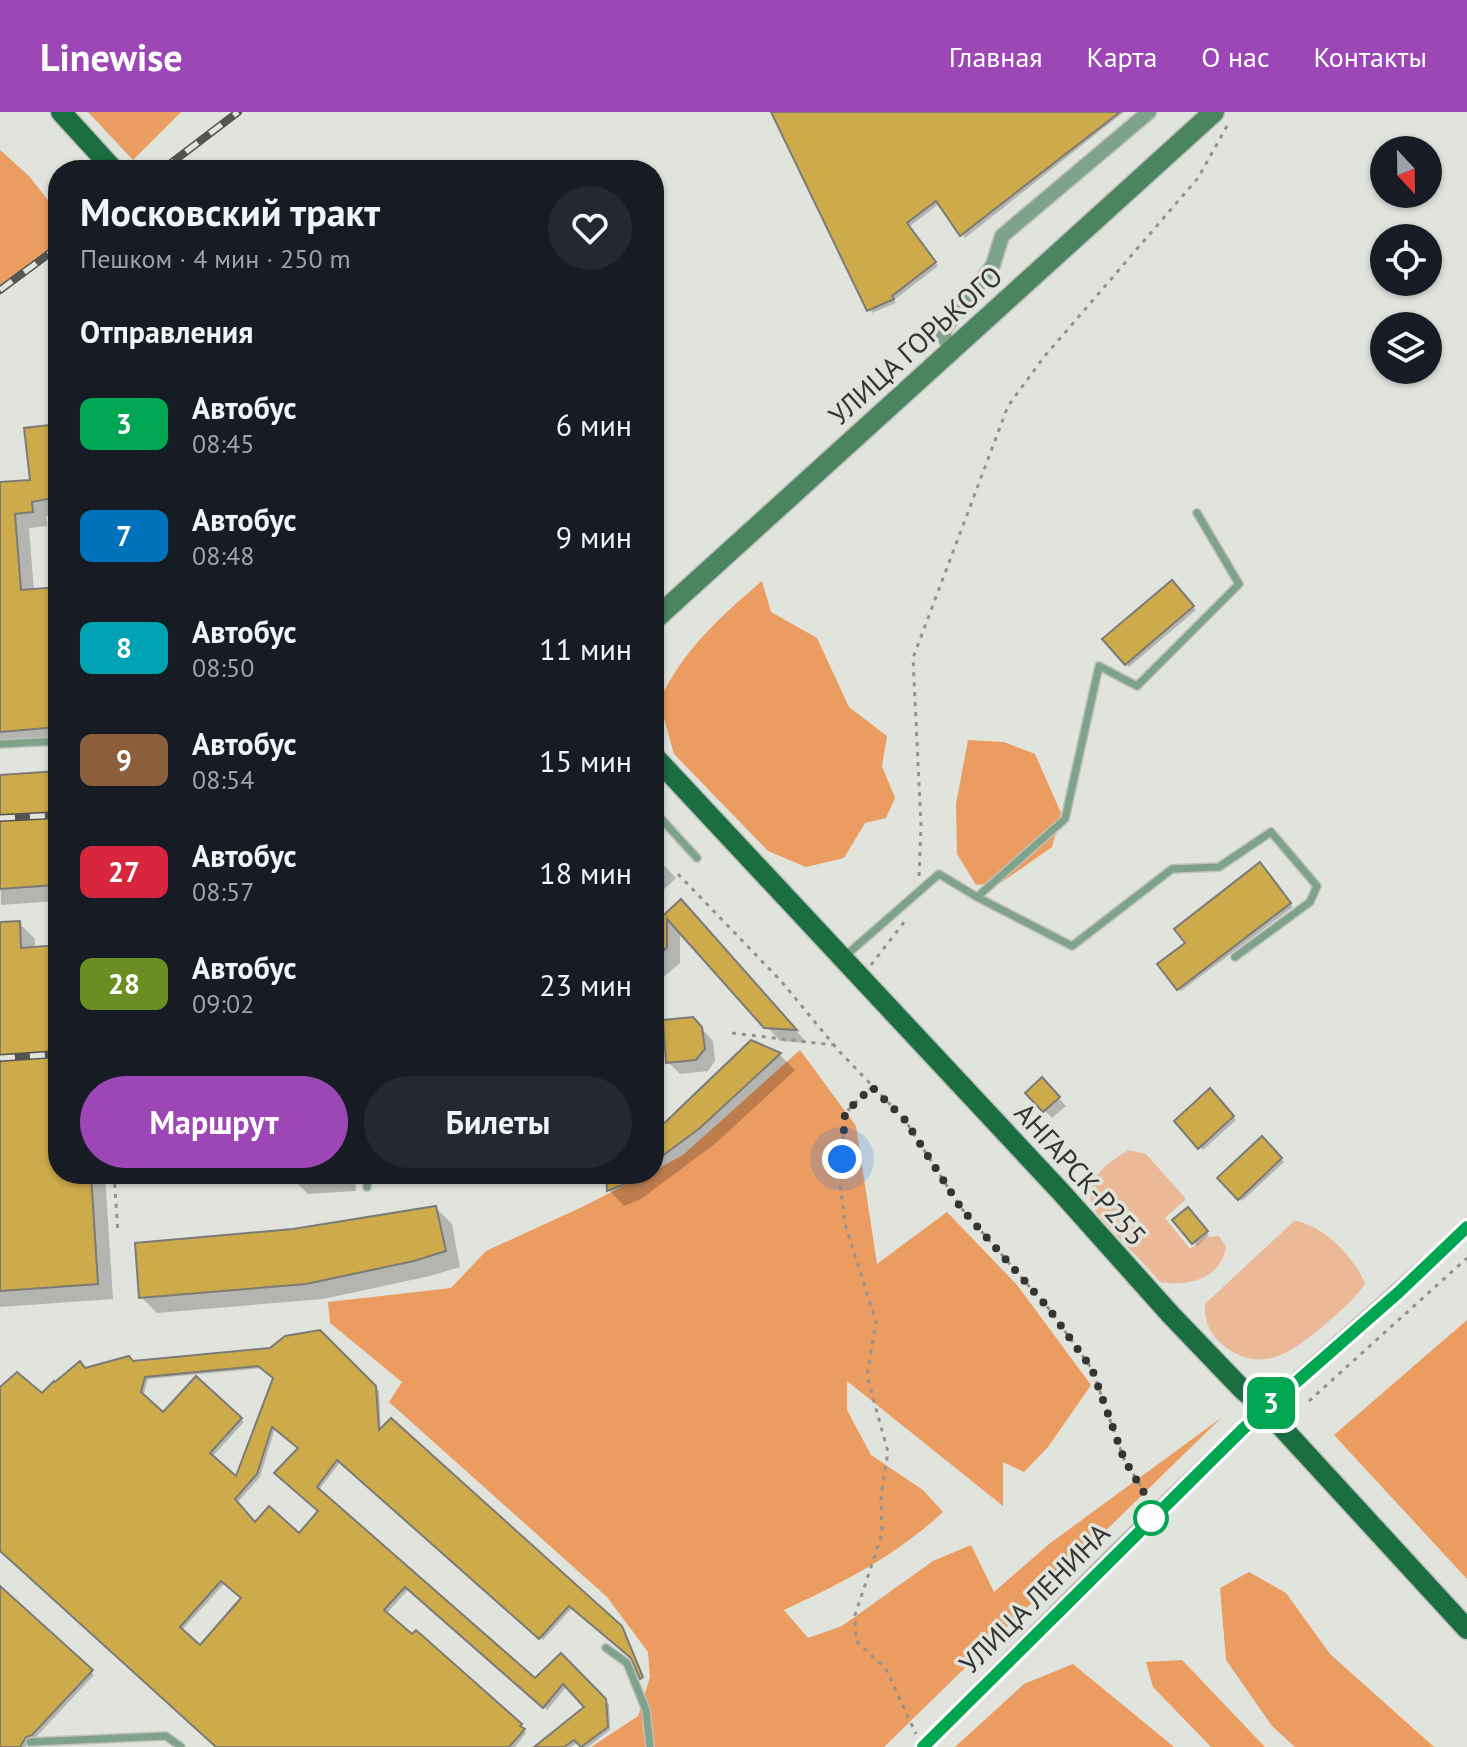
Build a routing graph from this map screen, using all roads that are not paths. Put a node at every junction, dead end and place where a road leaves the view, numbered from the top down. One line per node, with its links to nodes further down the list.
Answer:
1 (61, 112): 4 (main road)
2 (1149, 112): 5 (street)
3 (1220, 119): 5 (street, УЛИЦА ГОРЬКОГО)
4 (105, 160)
5 (951, 350): 7 (street, УЛИЦА ГОРЬКОГО)
6 (1197, 513): 13 (lane)
7 (664, 611)
8 (48, 742): 9 (lane)
9 (0, 744)
10 (664, 767): 15 (main road, АНГАРСК-Р255)
11 (664, 822): 12 (lane)
12 (697, 858)
13 (977, 897): 14 (lane); 15 (lane)
14 (1235, 957)
15 (842, 958): 17 (main road, АНГАРСК-Р255)
16 (1467, 1227): 17 (street, УЛИЦА ЛЕНИНА)
17 (1265, 1409): 18 (main road, АНГАРСК-Р255); 23 (street, УЛИЦА ЛЕНИНА)
18 (1466, 1628)
19 (606, 1648): 22 (lane)
20 (30, 1742): 21 (lane)
21 (181, 1747)
22 (650, 1747)
23 (923, 1747)

